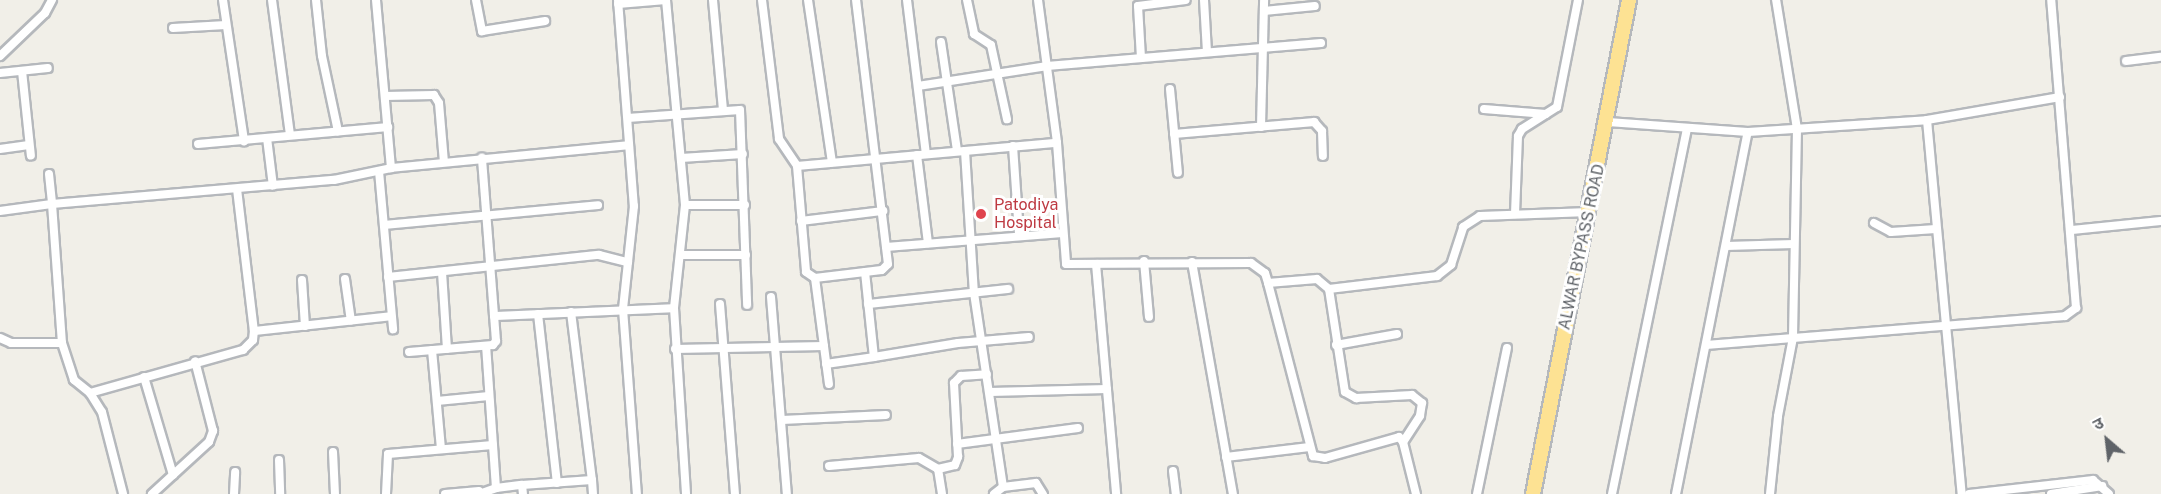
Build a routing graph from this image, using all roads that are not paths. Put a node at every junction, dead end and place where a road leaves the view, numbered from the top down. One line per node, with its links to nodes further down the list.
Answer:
1 (52, 0): 33 (street)
2 (223, 0): 27 (street)
3 (272, 0): 62 (street)
4 (316, 0): 59 (street)
5 (376, 0): 45 (street)
6 (476, 0): 26 (street)
7 (666, 0): 23 (street); 49 (street)
8 (713, 0): 48 (street)
9 (762, 0): 81 (street)
10 (808, 0): 80 (street)
11 (856, 0): 78 (street)
12 (907, 0): 43 (street)
13 (967, 0): 41 (street)
14 (1038, 0): 37 (street)
15 (1179, 0): 16 (street); 35 (street)
16 (1186, 0)
17 (1204, 0): 32 (street)
18 (1264, 0): 25 (street)
19 (1578, 0): 50 (street)
20 (1629, 0): 54 (highway, ALWAR BYPASS ROAD)
21 (1776, 0): 58 (street)
22 (2051, 0): 46 (street)
23 (618, 2): 51 (street)
24 (1315, 6): 25 (street)
25 (1264, 11): 31 (street)
26 (545, 21)
27 (226, 25): 28 (street); 64 (street)
28 (174, 28)
29 (941, 42): 42 (street)
30 (1321, 43): 31 (street)
31 (1263, 47): 32 (street); 56 (street)
32 (1207, 52): 35 (street)
33 (0, 56)
34 (2161, 57): 36 (street)
35 (1141, 58): 37 (street)
36 (2126, 61)
37 (1047, 66): 41 (street); 65 (street)
38 (48, 68): 39 (street)
39 (22, 71): 40 (street); 67 (street)
40 (0, 73)
41 (999, 75): 42 (street); 52 (street)
42 (947, 82): 43 (street); 71 (street)
43 (918, 86): 73 (street)
44 (1170, 89): 61 (street)
45 (385, 96): 55 (street); 79 (street)
46 (2060, 97): 53 (street); 102 (street)
47 (1484, 109): 50 (street)
48 (723, 110): 49 (street); 72 (street)
49 (676, 114): 51 (street); 77 (street)
50 (1548, 114): 95 (street)
51 (627, 118): 68 (street)
52 (1007, 119)
53 (1927, 120): 58 (street); 101 (street)
54 (1608, 122): 57 (street); 94 (highway, ALWAR BYPASS ROAD)
55 (388, 127): 59 (street); 82 (street)
56 (1261, 127): 61 (street); 75 (street)
57 (1687, 129): 60 (street); 218 (street)
58 (1797, 129): 60 (street); 107 (street)
59 (338, 131): 62 (street)
60 (1748, 132): 108 (street)
61 (1174, 134): 84 (street)
62 (290, 135): 63 (street)
63 (267, 138): 64 (street); 86 (street)
64 (244, 141): 66 (street)
65 (1057, 143): 69 (street); 103 (street)
66 (198, 144)
67 (29, 145): 70 (street); 74 (street)
68 (629, 145): 76 (street); 113 (street)
69 (1013, 146): 71 (street); 104 (street)
70 (0, 149)
71 (961, 151): 73 (street); 105 (street)
72 (743, 154): 77 (street); 91 (street)
73 (921, 154): 78 (street); 106 (street)
74 (31, 156)
75 (1323, 156)
76 (482, 158): 79 (street); 96 (street)
77 (681, 158): 90 (street)
78 (878, 158): 80 (street); 93 (street)
79 (444, 162): 82 (street)
80 (832, 162): 81 (street)
81 (797, 166): 97 (street)
82 (391, 168): 83 (street)
83 (379, 171): 86 (street); 100 (street)
84 (1178, 173)
85 (49, 174): 88 (street)
86 (273, 186): 87 (street)
87 (237, 189): 88 (street); 142 (street)
88 (52, 204): 92 (street); 148 (street)
89 (598, 205): 96 (street)
90 (685, 205): 91 (street); 110 (street)
91 (745, 205): 111 (street)
92 (0, 211)
93 (883, 211): 97 (street); 109 (street)
94 (1589, 212): 95 (street); 217 (highway, ALWAR BYPASS ROAD)
95 (1515, 214): 124 (street)
96 (487, 216): 100 (street); 116 (street)
97 (801, 221): 120 (street)
98 (2161, 221): 102 (street)
99 (1874, 224): 101 (street)
100 (384, 225): 119 (street)
101 (1936, 229): 139 (street)
102 (2072, 230): 139 (street)
103 (1062, 233): 104 (street); 115 (street)
104 (1019, 235): 105 (street)
105 (971, 238): 106 (street); 126 (street)
106 (928, 243): 109 (street)
107 (1794, 244): 108 (street); 146 (street)
108 (1726, 246): 150 (street)
109 (886, 247): 118 (street)
110 (680, 255): 111 (street); 131 (street)
111 (746, 255): 130 (street)
112 (1144, 261): 114 (street); 115 (street); 137 (street)
113 (628, 262): 116 (street); 132 (street)
114 (1192, 262): 123 (street); 181 (street)
115 (1096, 264): 166 (street)
116 (491, 267): 117 (street); 136 (street)
117 (442, 272): 119 (street); 156 (street)
118 (865, 272): 120 (street); 129 (street)
119 (388, 277): 135 (street)
120 (815, 278): 152 (street)
121 (345, 279): 138 (street)
122 (302, 280): 140 (street)
123 (1268, 284): 124 (street); 178 (street)
124 (1329, 289): 149 (street)
125 (1008, 290): 126 (street)
126 (974, 293): 129 (street); 147 (street)
127 (771, 297): 153 (street)
128 (720, 304): 154 (street)
129 (868, 304): 160 (street)
130 (747, 305)
131 (674, 308): 132 (street); 157 (street)
132 (623, 309): 133 (street); 205 (street)
133 (571, 312): 134 (street); 188 (street)
134 (538, 314): 136 (street); 190 (street)
135 (392, 316): 138 (street); 141 (street)
136 (494, 316): 151 (street)
137 (1149, 317)
138 (351, 321): 140 (street)
139 (1944, 323): 146 (street); 221 (street)
140 (305, 326): 142 (street)
141 (393, 329)
142 (254, 331): 161 (street)
143 (1397, 334): 149 (street)
144 (1029, 337): 147 (street)
145 (0, 338): 148 (street)
146 (1792, 338): 150 (street); 220 (street)
147 (981, 341): 160 (street); 163 (street)
148 (62, 343): 168 (street)
149 (1336, 345): 175 (street)
150 (1706, 345): 219 (street)
151 (486, 346): 156 (street); 169 (street)
152 (824, 346): 153 (street); 162 (street)
153 (777, 347): 154 (street); 172 (street)
154 (725, 348): 157 (street); 207 (street)
155 (1507, 348): 216 (street)
156 (447, 349): 158 (street)
157 (675, 349): 206 (street)
158 (432, 350): 159 (street); 170 (street)
159 (409, 352)
160 (874, 357): 162 (street)
161 (195, 361): 164 (street); 187 (street)
162 (826, 364): 165 (street)
163 (987, 375): 167 (street); 176 (street)
164 (144, 377): 168 (street); 187 (street)
165 (829, 384)
166 (1107, 389): 167 (street); 212 (street)
167 (990, 392): 174 (street)
168 (90, 393): 196 (street)
169 (489, 396): 170 (street); 177 (street)
170 (436, 401): 179 (street)
171 (886, 415): 172 (street)
172 (782, 420): 208 (street)
173 (1078, 428): 174 (street)
174 (997, 438): 176 (street); 192 (street)
175 (1403, 442): 178 (street); 215 (street)
176 (957, 444): 184 (street)
177 (493, 445): 179 (street); 193 (street)
178 (1309, 447): 181 (street)
179 (441, 449): 201 (street)
180 (333, 452): 200 (street)
181 (1226, 457): 214 (street)
182 (279, 460): 199 (street)
183 (829, 466): 184 (street)
184 (938, 469): 209 (street)
185 (1173, 471): 213 (street)
186 (235, 472): 198 (street)
187 (173, 475): 197 (street)
188 (592, 480): 190 (street); 204 (street)
189 (546, 483): 190 (street); 194 (street); 203 (street)
190 (556, 483)
191 (2102, 486): 222 (street); 223 (street); 224 (street)
192 (1003, 487): 210 (street); 211 (street)
193 (496, 488): 194 (street); 195 (street)
194 (523, 490)
195 (479, 493): 202 (street)
196 (123, 494)
197 (152, 494)
198 (234, 494)
199 (280, 494)
200 (335, 494)
201 (386, 494)
202 (445, 494)
203 (547, 494)
204 (593, 494)
205 (638, 494)
206 (686, 494)
207 (735, 494)
208 (787, 494)
209 (942, 494)
210 (994, 494)
211 (1043, 494)
212 (1116, 494)
213 (1176, 494)
214 (1233, 494)
215 (1416, 494)
216 (1477, 494)
217 (1533, 494)
218 (1612, 494)
219 (1676, 494)
220 (1770, 494)
221 (1962, 494)
222 (1969, 494)
223 (2051, 494)
224 (2109, 494)

